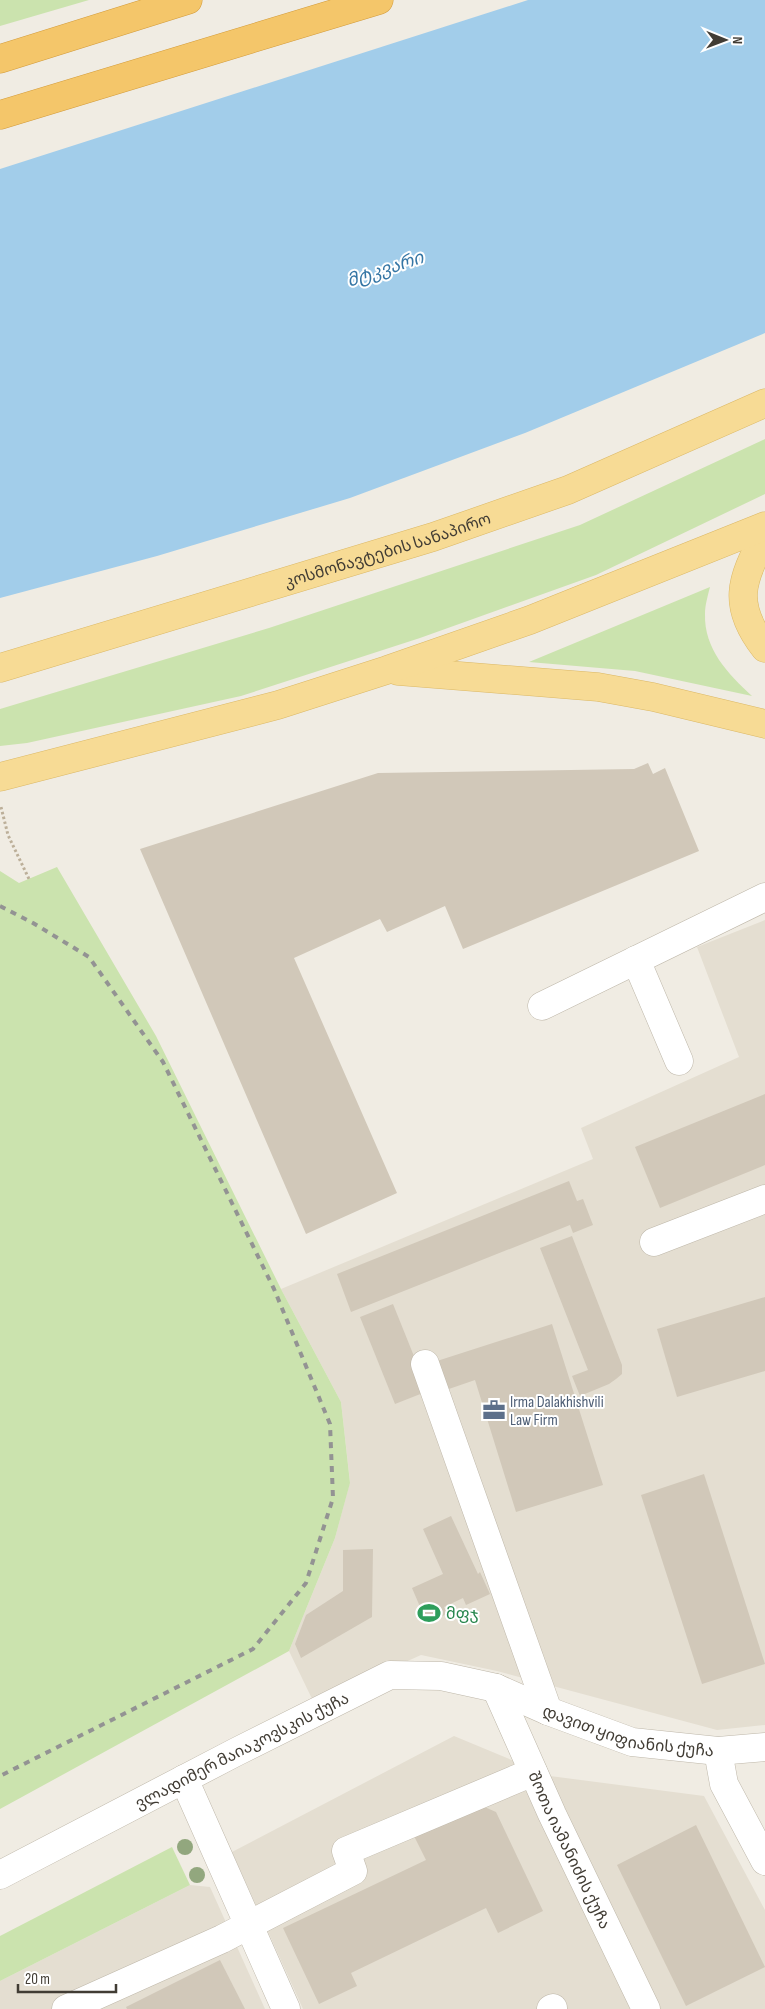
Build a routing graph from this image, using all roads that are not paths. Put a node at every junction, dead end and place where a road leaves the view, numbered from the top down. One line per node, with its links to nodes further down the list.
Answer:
1 (188, 0): 3 (highway)
2 (379, 0): 4 (highway)
3 (0, 59)
4 (0, 115)
5 (765, 403): 9 (main road, კოსმონავტების სანაპირო)
6 (765, 526): 10 (main road)
7 (765, 536): 8 (main road)
8 (765, 648)
9 (0, 668)
10 (387, 670): 11 (main road); 12 (main road)
11 (765, 724)
12 (3, 776)
13 (765, 897): 14 (street)
14 (636, 960): 15 (street); 16 (street)
15 (542, 1006)
16 (679, 1061)
17 (765, 1199): 18 (street)
18 (654, 1242)
19 (425, 1364): 21 (street)
20 (496, 1688): 21 (street, დავით ყიფიანის ქუჩა); 24 (street, შოთა იამანიძის ქუჩა); 25 (street, ვლადიმერ მაიაკოვსკის ქუჩა)
21 (548, 1711): 23 (street, დავით ყიფიანის ქუჩა)
22 (765, 1747): 23 (street, დავით ყიფიანის ქუჩა)
23 (718, 1751): 26 (street)
24 (533, 1772): 28 (street); 31 (street, შოთა იამანიძის ქუჩა)
25 (184, 1779): 27 (street, ვლადიმერ მაიაკოვსკის ქუჩა); 28 (street)
26 (765, 1861)
27 (0, 1875)
28 (248, 1924): 29 (street); 30 (street)
29 (66, 2009)
30 (286, 2009)
31 (646, 2009)

